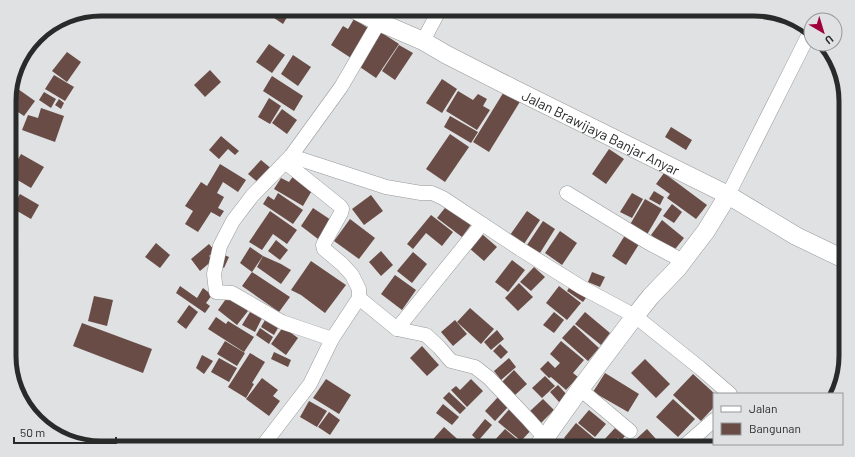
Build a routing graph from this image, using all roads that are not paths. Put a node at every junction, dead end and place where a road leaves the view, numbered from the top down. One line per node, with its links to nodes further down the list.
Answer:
1 (367, 16): 3 (street, Jalan Brawijaya Banjar Anyar)
2 (436, 16): 4 (street)
3 (379, 22): 4 (street, Jalan Brawijaya Banjar Anyar); 6 (street)
4 (423, 41): 8 (street, Jalan Brawijaya Banjar Anyar)
5 (803, 46): 8 (street)
6 (288, 159): 9 (street); 12 (street); 15 (street)
7 (567, 193): 11 (street)
8 (728, 195): 10 (street, Jalan Brawijaya Banjar Anyar); 11 (street)
9 (482, 224): 13 (street); 14 (street)
10 (839, 257)
11 (683, 261): 13 (street)
12 (359, 298): 14 (street); 15 (street)
13 (635, 316): 16 (street); 17 (street)
14 (397, 329): 21 (street)
15 (332, 339): 20 (street)
16 (580, 389): 19 (street); 22 (street)
17 (729, 393)
18 (713, 421): 23 (street)
19 (630, 431)
20 (267, 441)
21 (543, 441)
22 (548, 441)
23 (690, 441)

